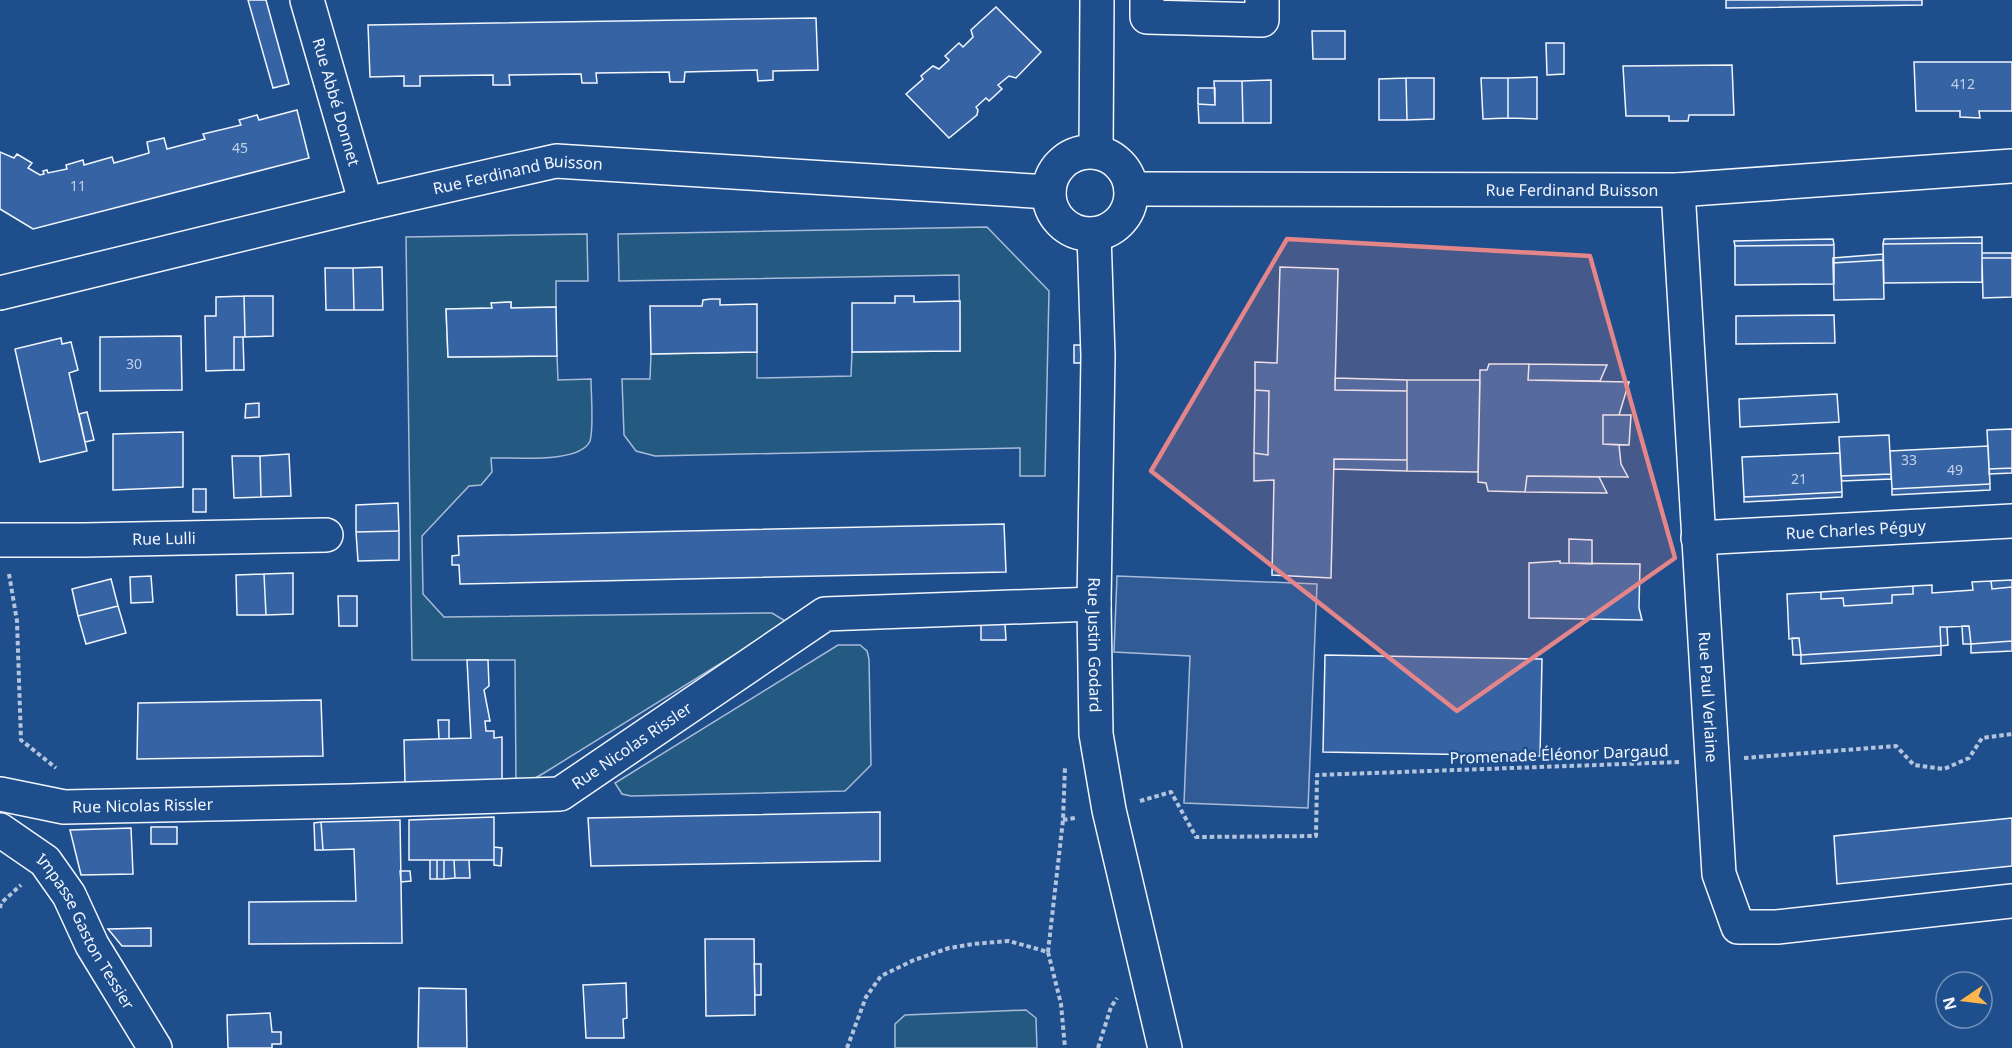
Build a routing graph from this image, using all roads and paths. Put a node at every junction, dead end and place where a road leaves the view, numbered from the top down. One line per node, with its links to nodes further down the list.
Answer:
1 (307, 0): 10 (street, Rue Abbé Donnet)
2 (1097, 0): 5 (street)
3 (1147, 0): 4 (street)
4 (1262, 0)
5 (1096, 152): 7 (street); 9 (street)
6 (2012, 166): 8 (street, Rue Ferdinand Buisson)
7 (1131, 189): 8 (street, Rue Ferdinand Buisson); 11 (street)
8 (1678, 190): 15 (street, Rue Paul Verlaine)
9 (1049, 192): 10 (street, Rue Ferdinand Buisson); 11 (street)
10 (366, 204): 12 (street, Rue Ferdinand Buisson)
11 (1094, 234): 18 (street, Rue Justin Godard)
12 (0, 293)
13 (2012, 521): 15 (street, Rue Charles Péguy)
14 (326, 536): 16 (street, Rue Lulli)
15 (1698, 538): 21 (street, Rue Paul Verlaine)
16 (0, 540)
17 (9, 571): 24 (path)
18 (1094, 604): 24 (street, Rue Nicolas Rissler); 33 (street, Rue Justin Godard)
19 (2012, 734): 21 (path, Promenade Éléonor Dargaud)
20 (1065, 761): 29 (path)
21 (1712, 761): 23 (path, Promenade Éléonor Dargaud); 27 (street, Rue Paul Verlaine)
22 (0, 794): 24 (street, Rue Nicolas Rissler)
23 (1139, 802)
24 (64, 807)
25 (0, 830): 26 (street, Impasse Gaston Tessier)
26 (45, 861): 28 (path); 30 (street, Impasse Gaston Tessier)
27 (2012, 901)
28 (0, 908)
29 (1048, 952): 31 (path); 32 (path)
30 (155, 1048)
31 (847, 1048)
32 (1065, 1048)
33 (1166, 1048)

